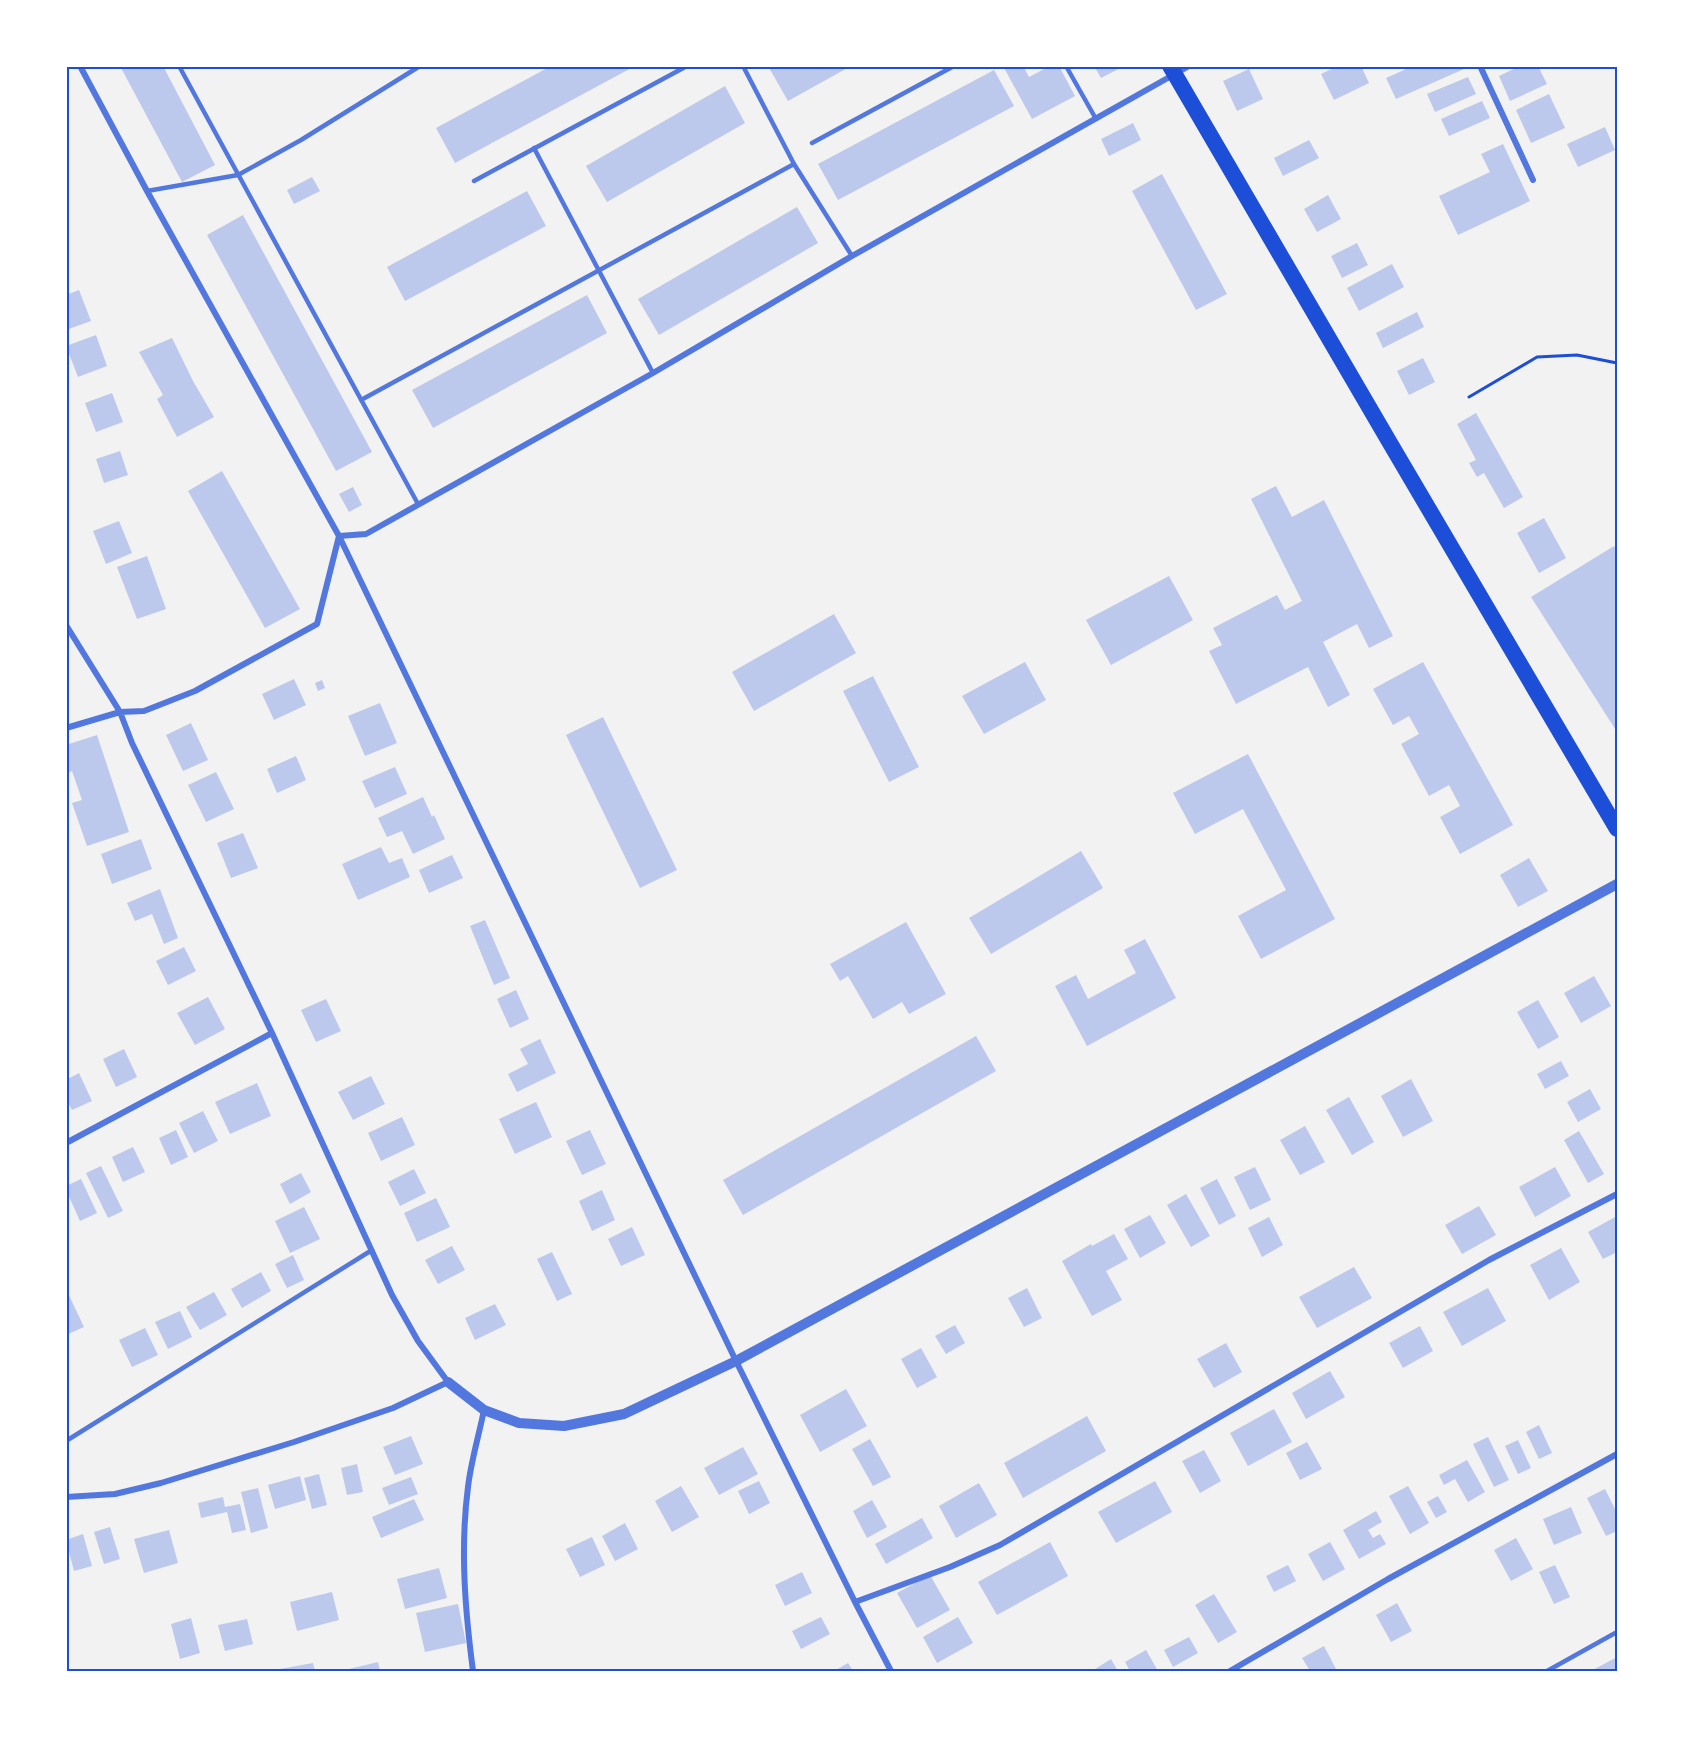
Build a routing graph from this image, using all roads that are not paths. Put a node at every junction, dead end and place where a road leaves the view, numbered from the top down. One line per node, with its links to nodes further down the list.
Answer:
1 (80, 66): 17 (street)
2 (179, 66): 14 (lane)
3 (420, 66): 14 (lane)
4 (687, 66): 12 (lane)
5 (743, 66): 13 (lane)
6 (954, 66): 11 (lane)
7 (1066, 66): 10 (lane)
8 (1480, 66): 15 (street)
9 (1178, 68): 10 (street); 27 (highway)
10 (1096, 119): 18 (street)
11 (812, 143)
12 (534, 148): 16 (lane); 19 (lane)
13 (794, 164): 18 (lane); 19 (lane)
14 (238, 175): 17 (lane); 21 (lane)
15 (1533, 180)
16 (474, 181)
17 (147, 191): 23 (street)
18 (852, 256): 20 (street)
19 (600, 272): 20 (lane); 21 (lane)
20 (653, 373): 22 (street)
21 (361, 400): 22 (lane)
22 (418, 504): 23 (street)
23 (339, 536): 25 (street); 33 (street)
24 (66, 625): 25 (street)
25 (120, 712): 26 (street); 29 (street)
26 (66, 728)
27 (1617, 829)
28 (1617, 884): 33 (street)
29 (272, 1033): 30 (street); 32 (street)
30 (66, 1143)
31 (1617, 1194): 39 (street)
32 (372, 1250): 34 (street); 36 (lane)
33 (736, 1361): 35 (street); 39 (street)
34 (448, 1382): 35 (street); 38 (street)
35 (484, 1410): 41 (street)
36 (66, 1440)
37 (1617, 1454): 43 (street)
38 (66, 1497)
39 (855, 1602): 42 (street)
40 (1617, 1632): 44 (lane)
41 (473, 1671)
42 (891, 1671)
43 (1230, 1671)
44 (1547, 1671)

